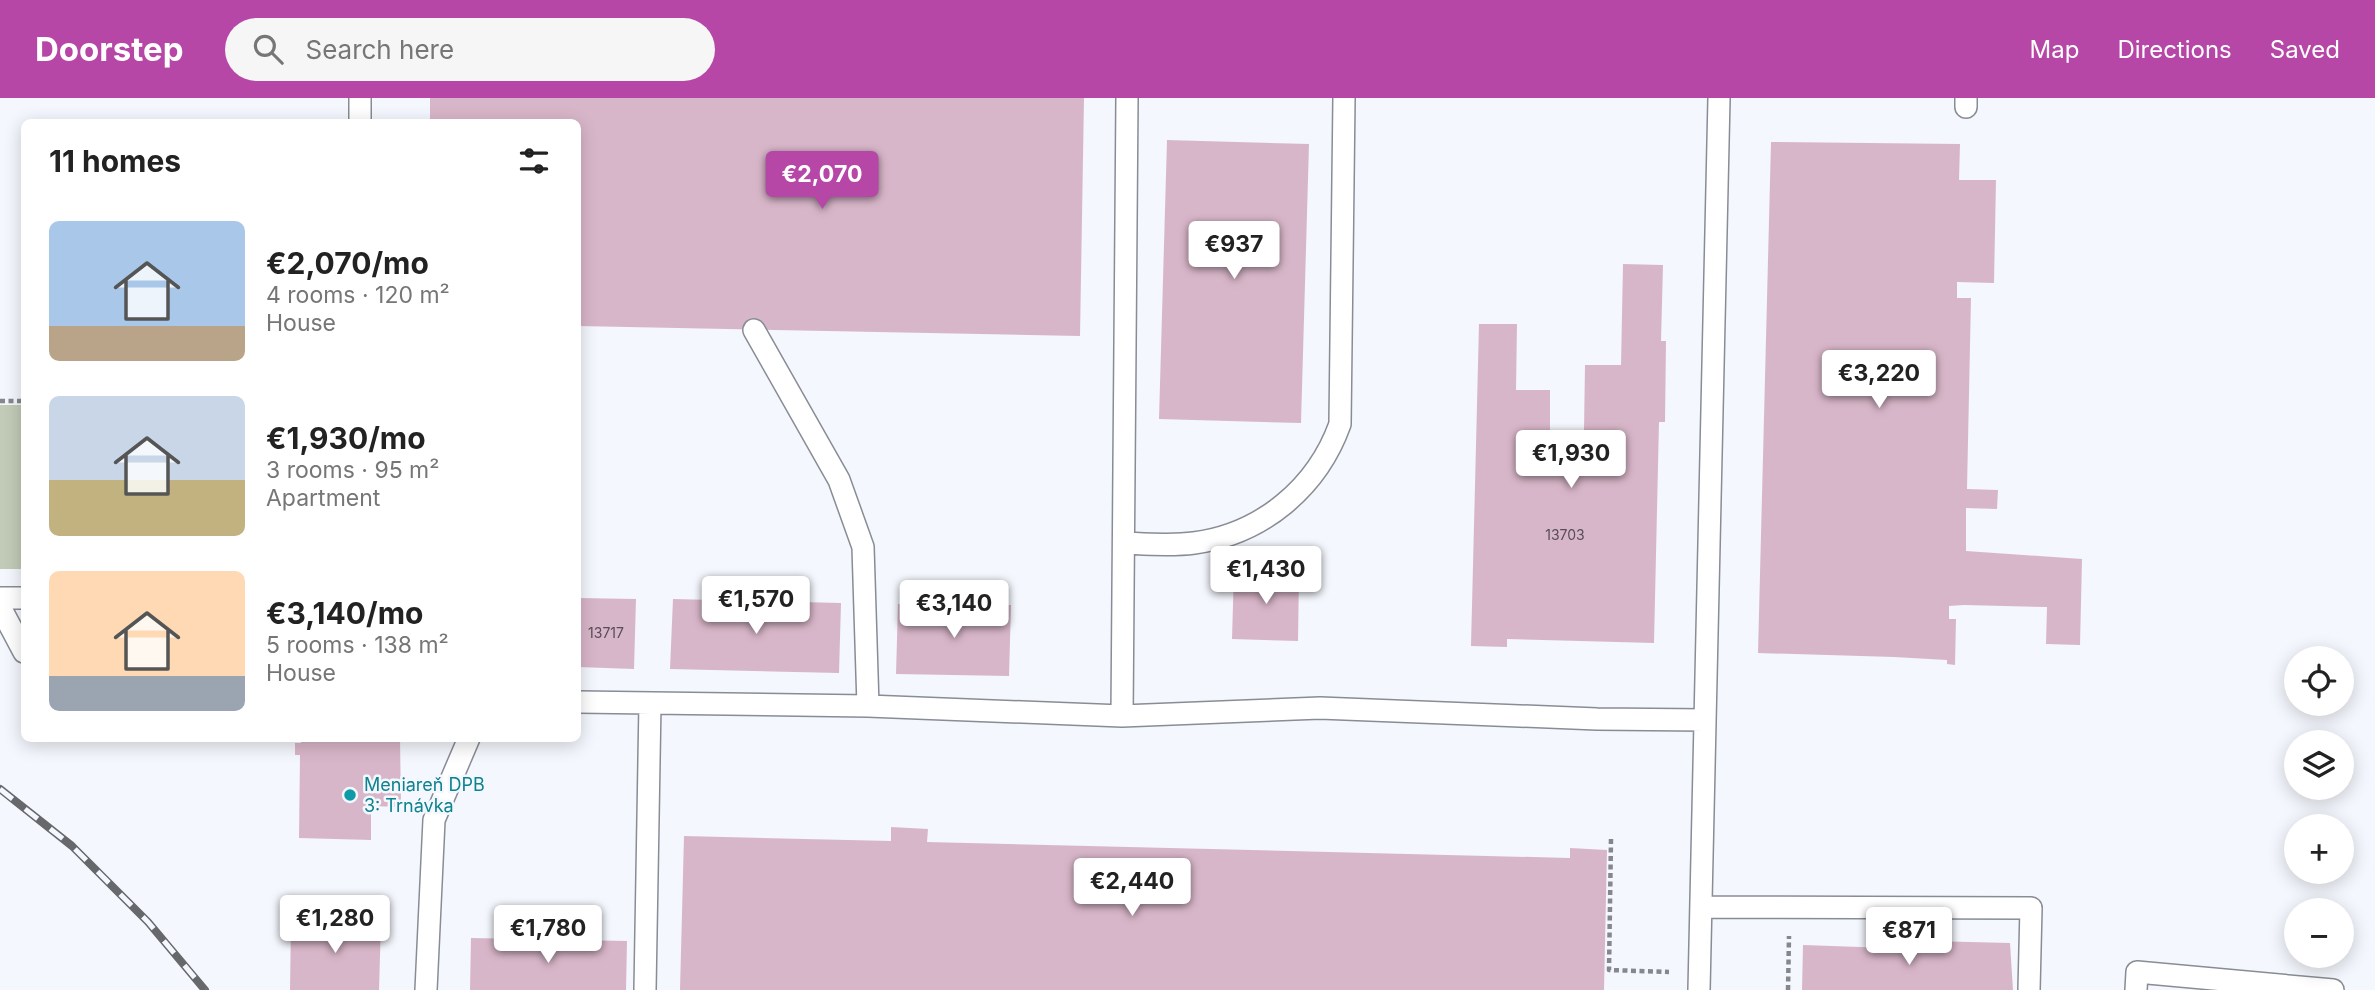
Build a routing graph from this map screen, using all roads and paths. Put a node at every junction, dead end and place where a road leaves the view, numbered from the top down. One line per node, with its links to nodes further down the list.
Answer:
1 (360, 98): 5 (lane)
2 (1127, 98): 9 (lane)
3 (1344, 98): 9 (lane)
4 (1719, 98): 18 (lane)
5 (360, 119)
6 (754, 330): 16 (lane)
7 (0, 401): 8 (path)
8 (21, 401)
9 (1124, 543): 17 (lane)
10 (0, 598): 11 (lane)
11 (21, 598)
12 (0, 607): 13 (lane)
13 (21, 646)
14 (581, 702): 15 (lane)
15 (650, 703): 16 (lane); 25 (lane)
16 (867, 706): 17 (lane)
17 (1122, 716): 18 (lane)
18 (1705, 720): 21 (lane)
19 (467, 742): 24 (lane)
20 (1611, 839): 23 (path)
21 (1701, 907): 22 (lane); 26 (lane)
22 (1790, 907): 27 (path); 28 (lane)
23 (1669, 972)
24 (426, 990)
25 (645, 990)
26 (1699, 990)
27 (1788, 990)
28 (2029, 990)
29 (2136, 990): 30 (lane)
30 (2333, 990)

